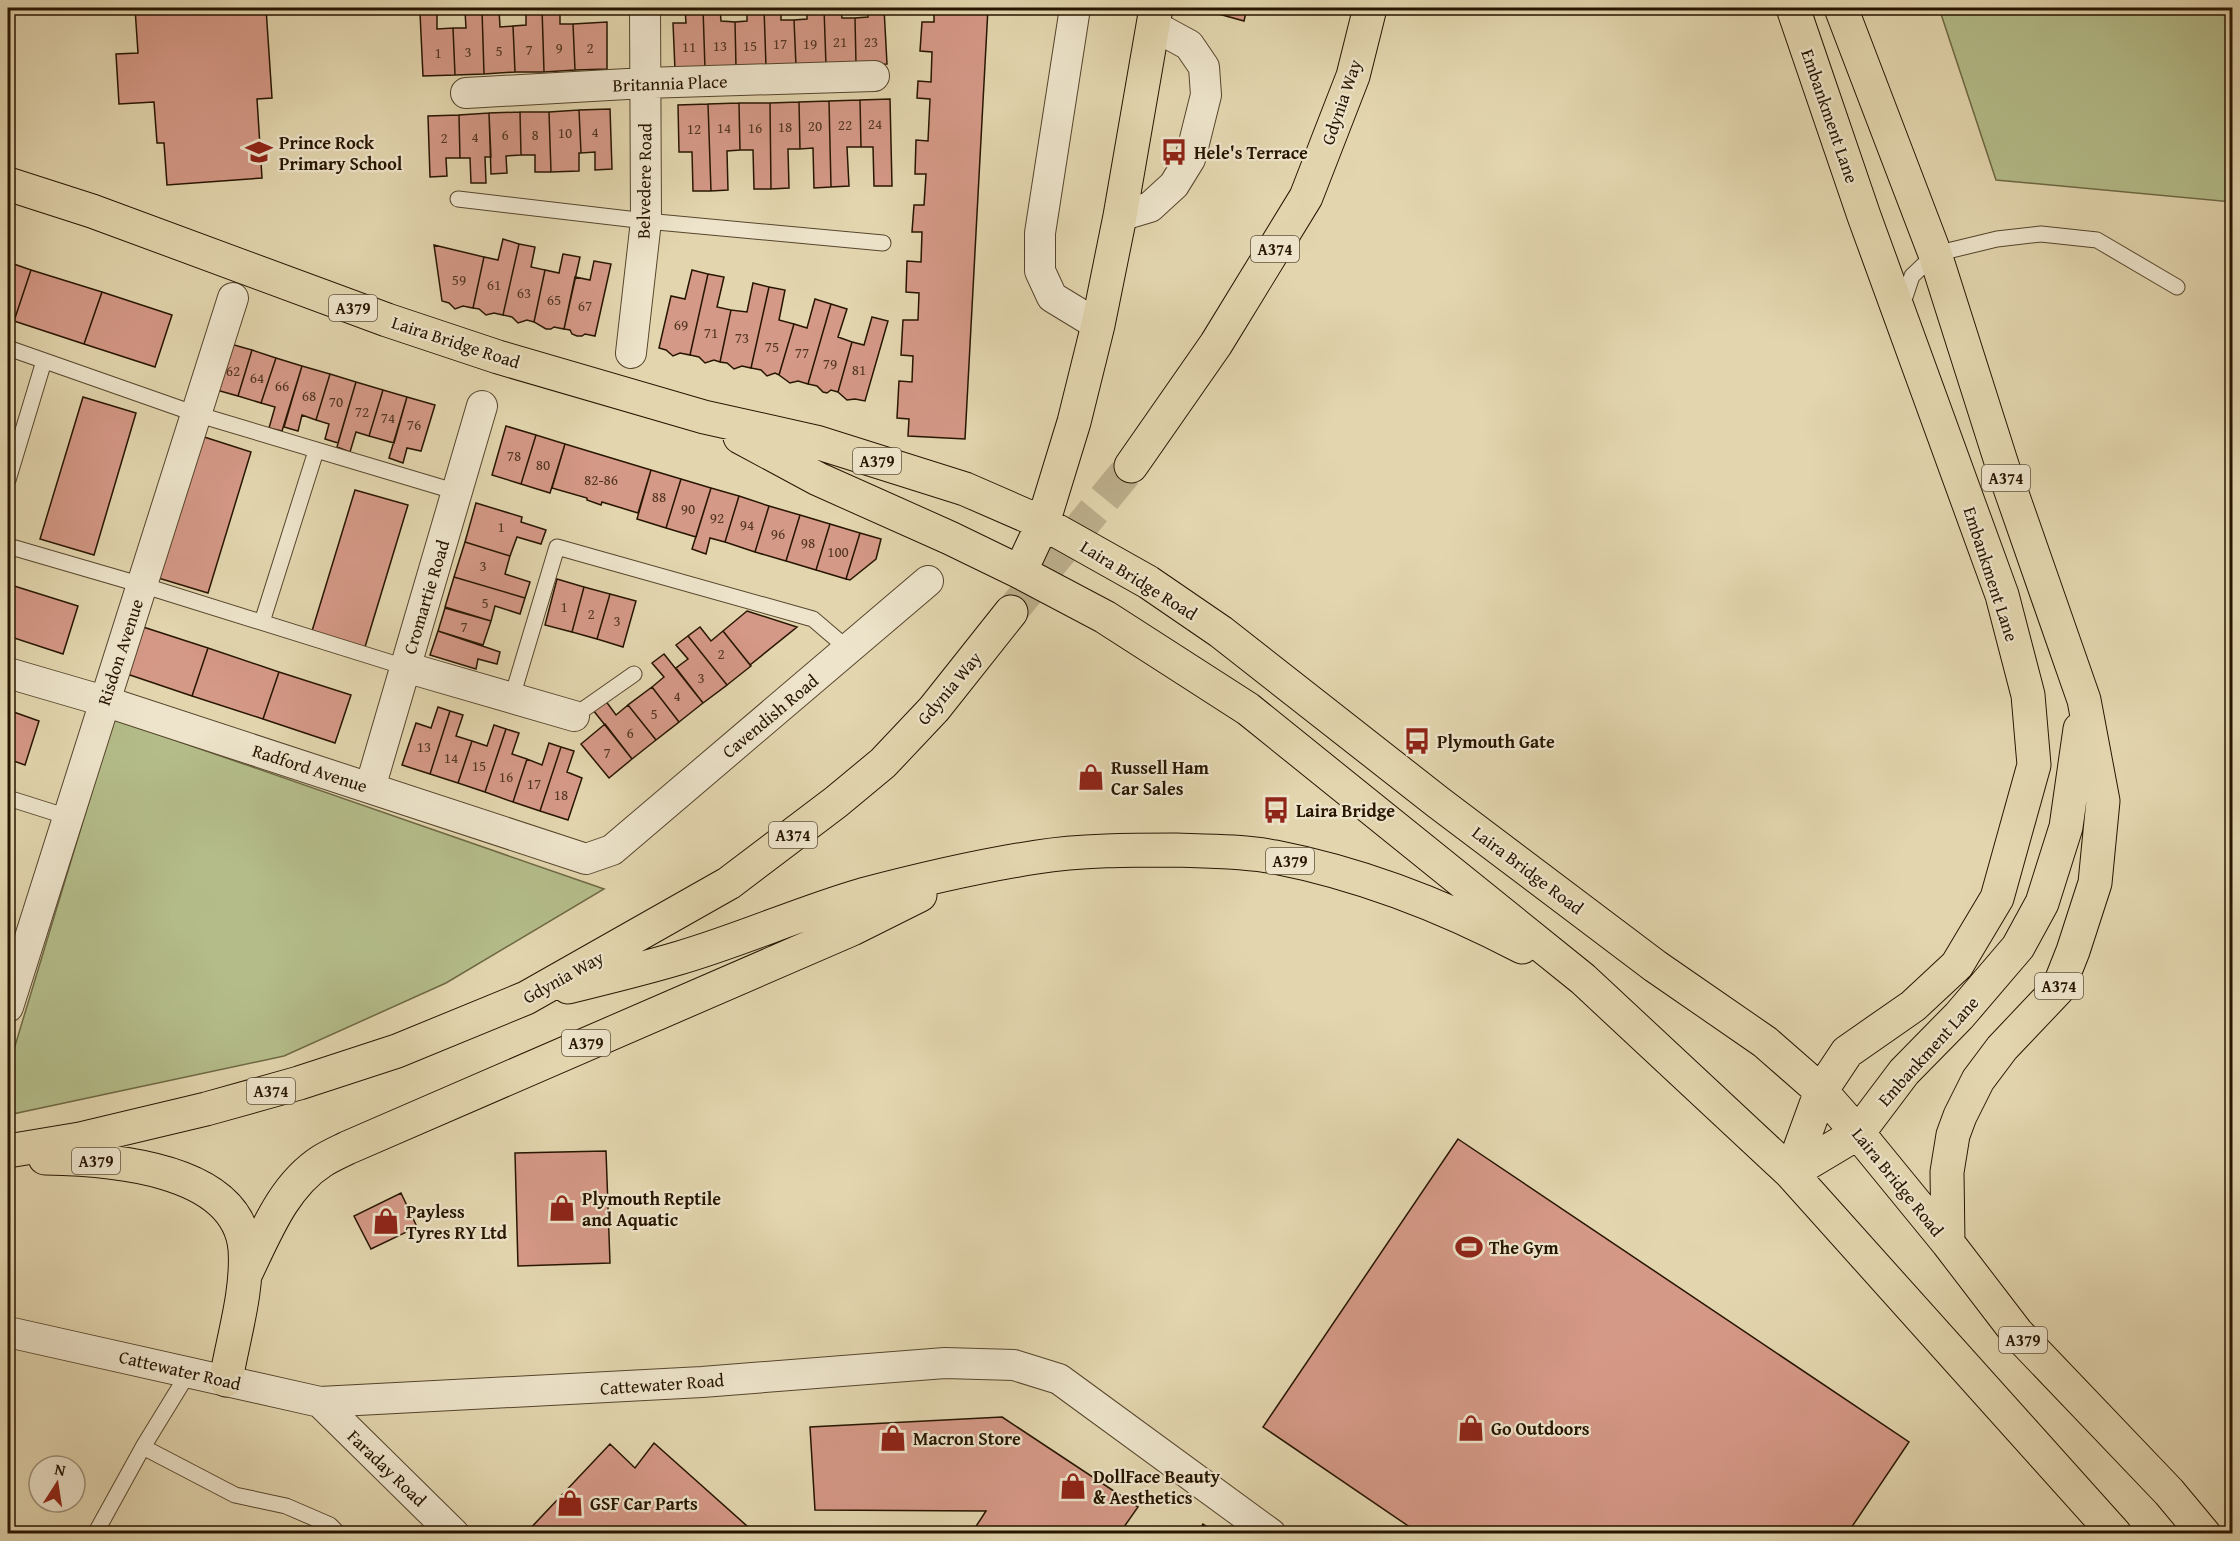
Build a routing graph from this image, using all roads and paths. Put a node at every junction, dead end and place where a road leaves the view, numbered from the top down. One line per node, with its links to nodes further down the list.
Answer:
1 (645, 8): 8 (street, Belvedere Road)
2 (1075, 8): 19 (street)
3 (1370, 8): 27 (main road, Gdynia Way / A374)
4 (1793, 8): 18 (main road, Embankment Lane / A374)
5 (1841, 8): 15 (main road, Embankment Lane / A374)
6 (1155, 17): 12 (main road); 12 (street)
7 (874, 76): 8 (street, Britannia Place)
8 (645, 83): 9 (street, Britannia Place); 13 (street, Belvedere Road)
9 (466, 93)
10 (8, 184): 25 (main road, Laira Bridge Road / A379)
11 (458, 200): 13 (lane)
12 (1120, 216): 19 (main road)
13 (646, 221): 14 (lane); 21 (street, Belvedere Road)
14 (883, 243)
15 (1935, 254): 16 (lane); 18 (lane); 42 (main road, Embankment Lane / A374)
16 (2177, 286)
17 (233, 298): 24 (street, Risdon Avenue)
18 (1899, 313): 53 (main road, Embankment Lane / A374)
19 (1098, 326): 30 (main road)
20 (8, 348): 22 (lane)
21 (631, 353)
22 (44, 361): 24 (lane); 28 (lane)
23 (482, 406): 29 (street, Cromartie Road)
24 (196, 414): 26 (lane); 34 (street, Risdon Avenue)
25 (704, 417): 30 (main road, Laira Bridge Road / A379); 32 (main road, Laira Bridge Road / A379)
26 (316, 452): 29 (lane); 36 (lane)
27 (1131, 466)
28 (8, 480)
29 (457, 492): 38 (street, Cromartie Road)
30 (1043, 523): 32 (main road); 53 (main road, Laira Bridge Road / A379)
31 (8, 546): 34 (lane)
32 (1020, 572): 50 (main road, Laira Bridge Road / A379)
33 (928, 581): 37 (street, Cavendish Road)
34 (141, 585): 36 (lane); 43 (street, Risdon Avenue)
35 (1011, 612): 52 (main road, Gdynia Way / A374)
36 (262, 622): 38 (lane)
37 (848, 649): 41 (lane); 48 (street, Cavendish Road)
38 (405, 667): 41 (street); 45 (street, Cromartie Road)
39 (8, 674): 43 (street, Radford Avenue)
40 (634, 674): 44 (lane)
41 (512, 697): 44 (street)
42 (2084, 700): 54 (main road, Embankment Lane / A374); 58 (main road, Embankment Lane / A374)
43 (104, 701): 45 (street, Radford Avenue); 47 (street, Risdon Avenue)
44 (574, 716)
45 (370, 788): 48 (street, Radford Avenue)
46 (8, 798): 47 (lane)
47 (68, 817): 51 (street, Risdon Avenue)
48 (612, 850)
49 (976, 868): 50 (main road, A379); 52 (main road, A379); 59 (main road, A379)
50 (1582, 979): 57 (main road, Laira Bridge Road / A379)
51 (9, 996)
52 (526, 998): 55 (main road, Gdynia Way / A374)
53 (1821, 1092): 54 (main road, Laira Bridge Road / A379); 57 (main road, Embankment Lane)
54 (1858, 1133): 57 (main road, A374); 58 (main road, Laira Bridge Road / A379)
55 (8, 1151)
56 (8, 1157): 59 (main road, A379)
57 (1791, 1173): 69 (main road, Laira Bridge Road / A379)
58 (1948, 1243): 70 (main road, Laira Bridge Road / A379)
59 (246, 1274): 62 (main road, A379)
60 (8, 1332): 61 (street, Cattewater Road)
61 (189, 1372): 62 (street, Cattewater Road); 64 (lane)
62 (225, 1380): 63 (street, Cattewater Road)
63 (320, 1402): 67 (street, Faraday Road); 68 (street, Cattewater Road)
64 (143, 1447): 65 (lane); 66 (lane)
65 (95, 1533)
66 (339, 1533)
67 (454, 1533)
68 (1271, 1533)
69 (2115, 1533)
70 (2205, 1533)

